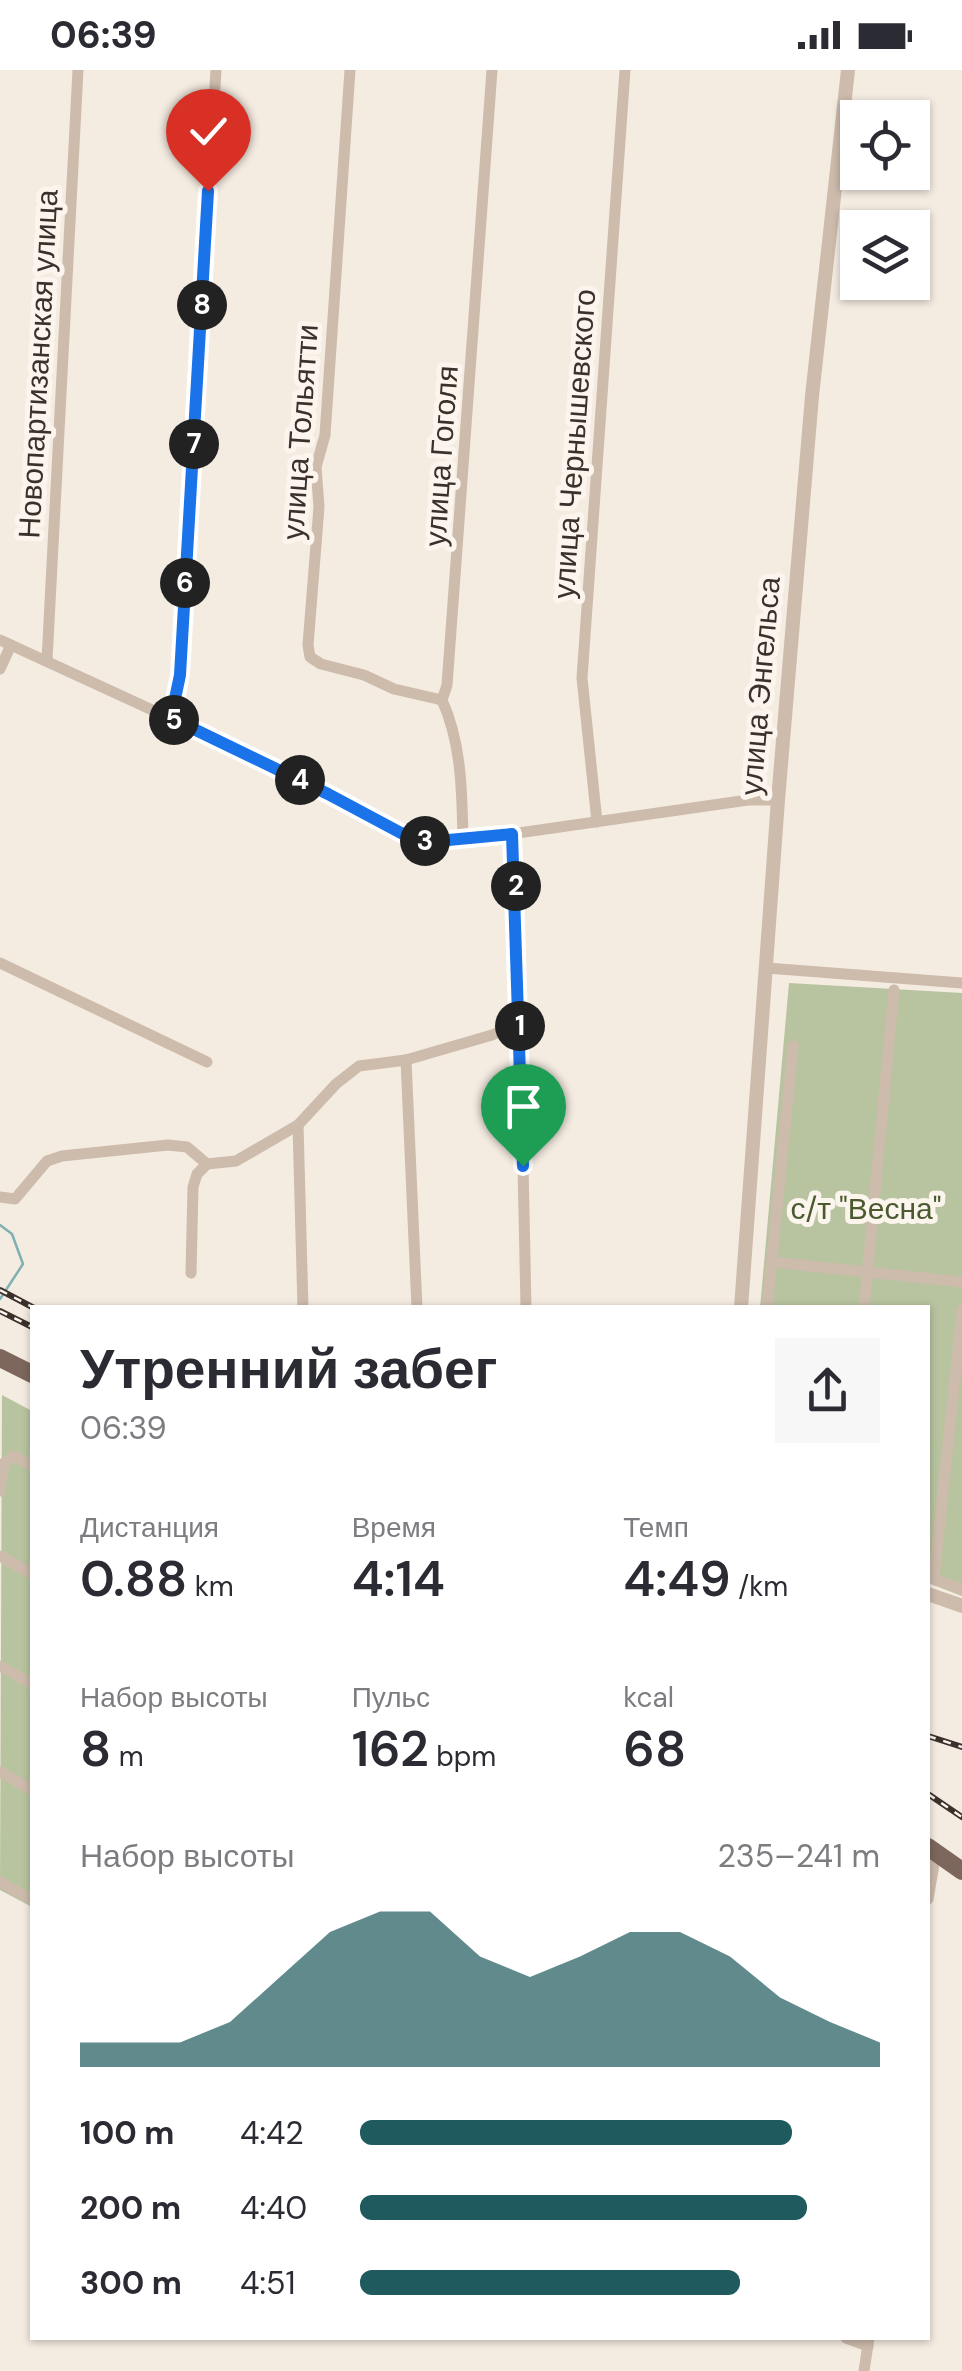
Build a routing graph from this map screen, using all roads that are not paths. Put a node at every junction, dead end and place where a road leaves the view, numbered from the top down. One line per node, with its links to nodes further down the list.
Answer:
1 (78, 70): 8 (street, Новопартизанская улица)
2 (216, 70): 11 (street)
3 (350, 70): 10 (street, улица Тольятти)
4 (492, 70): 10 (street, улица Гоголя)
5 (625, 70): 13 (street, улица Чернышевского)
6 (848, 70): 12 (street, улица Энгельса)
7 (5, 642): 8 (street); 9 (street)
8 (47, 660): 11 (street)
9 (0, 669)
10 (442, 700): 15 (street, улица Гоголя)
11 (171, 718): 15 (street)
12 (778, 800): 13 (street); 17 (street, улица Энгельса)
13 (597, 822): 14 (street)
14 (512, 834): 15 (street); 20 (street)
15 (463, 841)
16 (0, 963): 23 (street)
17 (766, 968): 18 (street); 34 (street, улица Энгельса)
18 (962, 983)
19 (894, 990): 29 (street)
20 (520, 1024): 22 (street); 33 (street)
21 (792, 1046): 27 (street)
22 (406, 1060): 24 (street); 32 (street)
23 (207, 1062)
24 (298, 1125): 25 (street); 31 (street)
25 (207, 1164): 26 (street); 28 (street)
26 (0, 1197)
27 (772, 1262): 29 (street); 35 (street)
28 (191, 1272)
29 (867, 1272): 30 (street); 36 (street)
30 (962, 1282)
31 (303, 1305)
32 (417, 1305)
33 (526, 1305)
34 (741, 1305)
35 (768, 1305)
36 (864, 1305)
37 (962, 1310): 44 (street)
38 (0, 1358): 39 (main road)
39 (30, 1373)
40 (30, 1465): 41 (street)
41 (0, 1491)
42 (0, 1556): 43 (street)
43 (30, 1573)
44 (931, 1577): 45 (street)
45 (962, 1589)
46 (930, 1595): 47 (street)
47 (962, 1606)
48 (0, 1666): 49 (street)
49 (30, 1683)
50 (0, 1772): 51 (street)
51 (30, 1789)
52 (932, 1850): 53 (main road); 54 (street)
53 (962, 1871)
54 (930, 1875)
55 (0, 1882): 56 (street)
56 (30, 1899)
57 (850, 2340): 58 (street)
58 (868, 2342): 59 (street)
59 (864, 2371)

